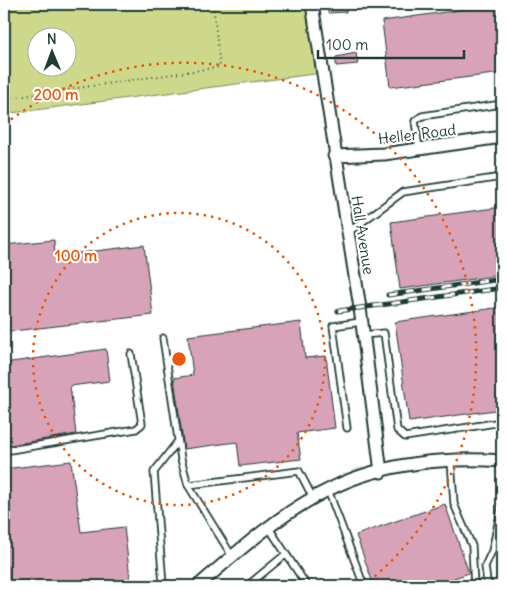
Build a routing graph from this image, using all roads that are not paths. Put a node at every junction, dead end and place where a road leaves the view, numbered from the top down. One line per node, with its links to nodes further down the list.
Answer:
1 (312, 4): 5 (street, Hall Avenue)
2 (502, 104): 4 (lane)
3 (502, 137): 4 (street, Heller Road)
4 (419, 149): 5 (street, Heller Road)
5 (334, 156): 7 (street, Hall Avenue)
6 (502, 177): 7 (lane)
7 (347, 233): 8 (street, Hall Avenue)
8 (361, 322): 9 (street, Hall Avenue); 13 (lane)
9 (363, 335): 12 (lane); 18 (street, Hall Avenue)
10 (163, 338): 14 (lane)
11 (131, 354): 15 (lane)
12 (502, 422)
13 (347, 428)
14 (178, 440): 19 (lane); 26 (lane)
15 (4, 451)
16 (452, 460): 17 (street); 18 (street); 31 (lane)
17 (502, 461)
18 (381, 472): 20 (street)
19 (188, 485): 21 (lane); 25 (lane)
20 (328, 490): 21 (street); 30 (lane)
21 (313, 498): 23 (street)
22 (502, 505): 32 (lane)
23 (269, 528): 24 (lane); 25 (street)
24 (286, 554): 28 (lane); 29 (lane)
25 (232, 556): 27 (street)
26 (163, 586)
27 (198, 586)
28 (248, 586)
29 (307, 586)
30 (364, 586)
31 (474, 586)
32 (491, 586)

